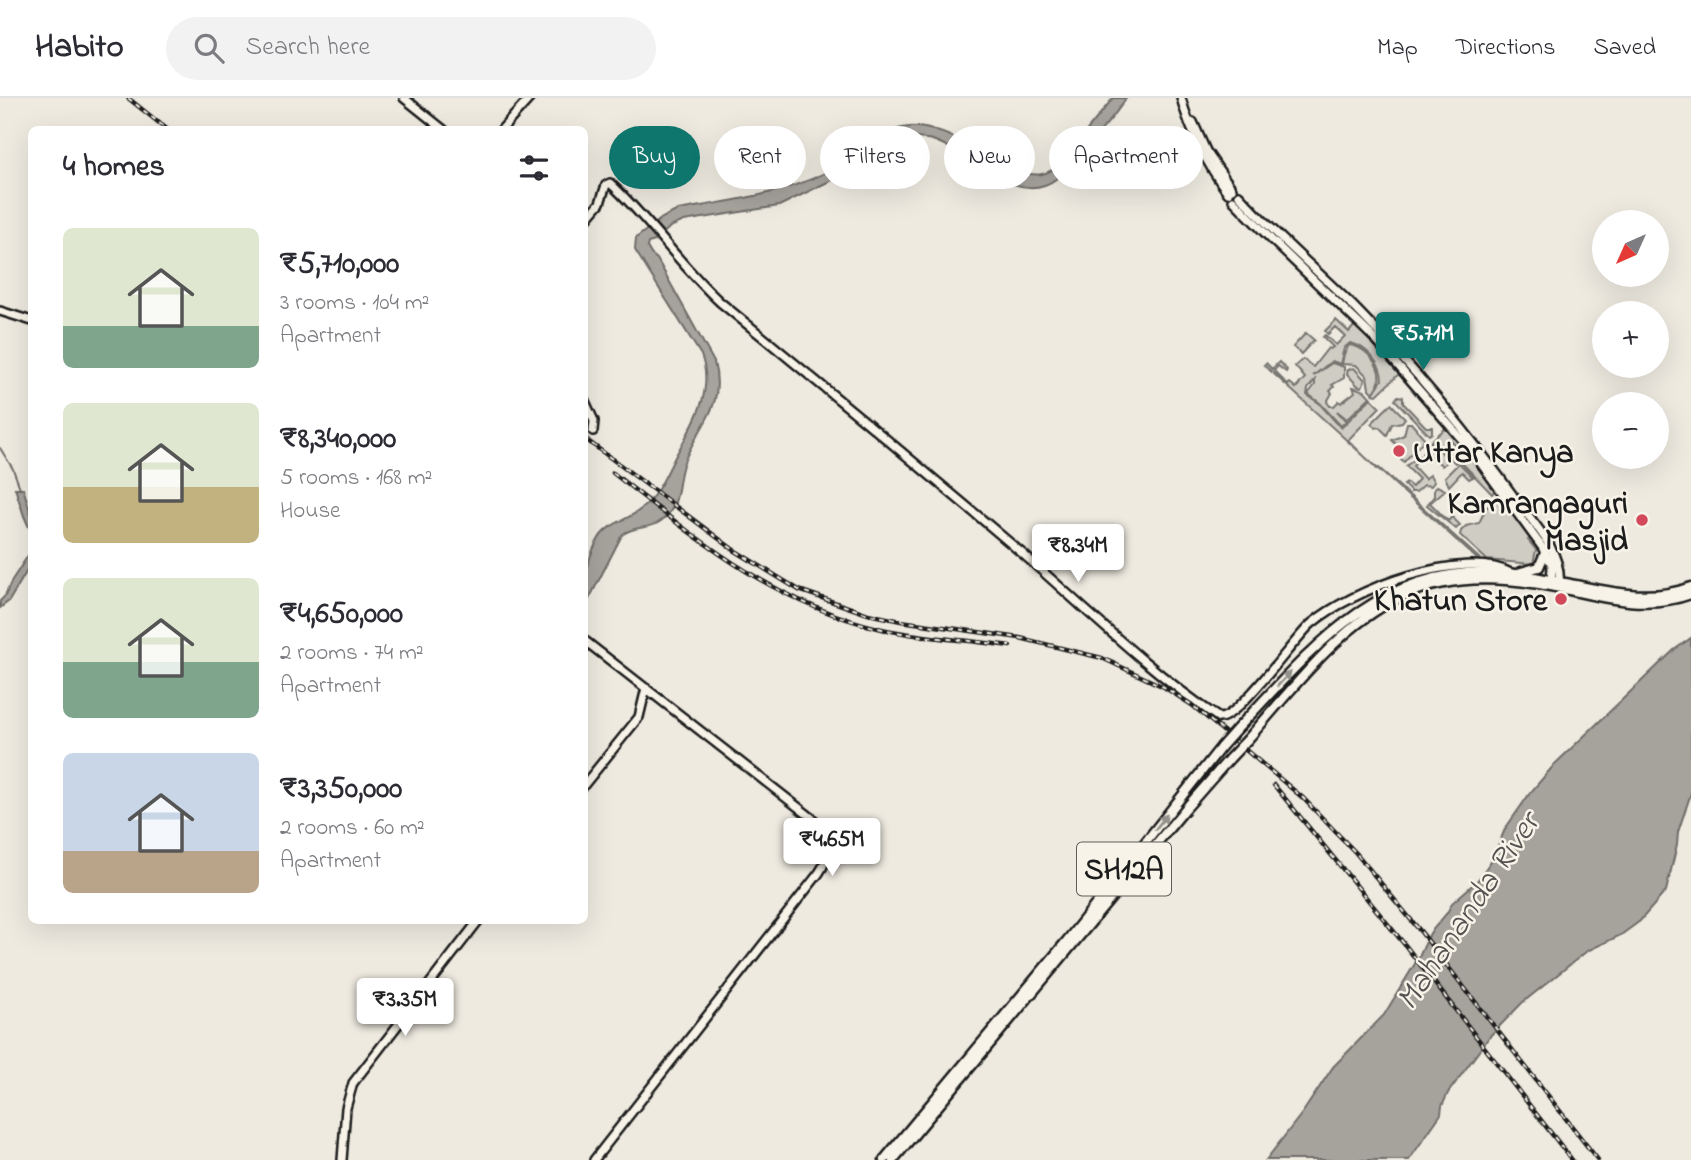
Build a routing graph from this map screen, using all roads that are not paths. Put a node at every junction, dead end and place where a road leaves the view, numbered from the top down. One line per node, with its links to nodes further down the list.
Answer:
1 (404, 98): 4 (street)
2 (530, 98): 5 (street)
3 (1183, 98): 11 (street)
4 (439, 126)
5 (505, 126)
6 (588, 217): 13 (street)
7 (0, 311): 8 (street)
8 (28, 320)
9 (588, 411): 10 (street)
10 (594, 429)
11 (1542, 541): 12 (street); 14 (street)
12 (1545, 553): 13 (main road); 14 (street)
13 (1511, 573): 14 (main road, SH12A); 23 (main road, SH12A, one-way to 13, bridge)
14 (1555, 584): 15 (main road, SH12A); 16 (main road, SH12A); 24 (main road, SH12A, bridge)
15 (1691, 586)
16 (1691, 594)
17 (588, 643): 18 (street)
18 (646, 688): 19 (street); 22 (street)
19 (588, 780)
20 (476, 924): 21 (street)
21 (342, 1160)
22 (594, 1160)
23 (884, 1160)
24 (893, 1160)

